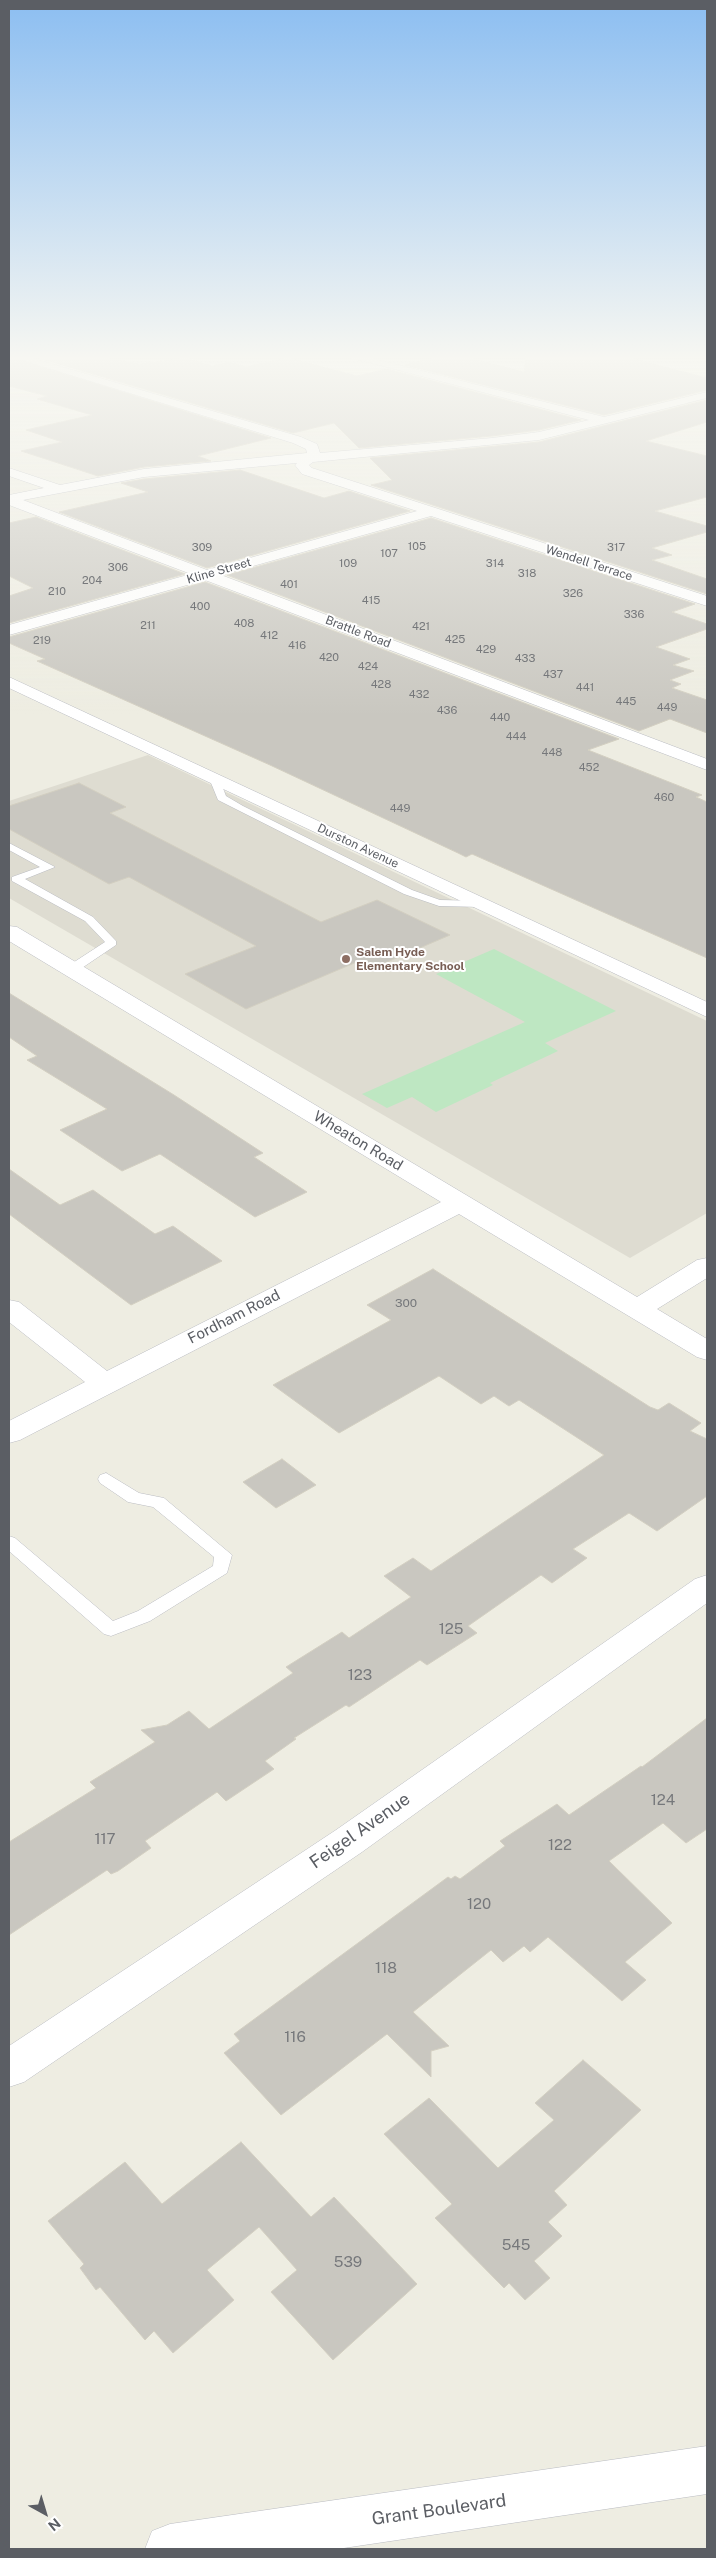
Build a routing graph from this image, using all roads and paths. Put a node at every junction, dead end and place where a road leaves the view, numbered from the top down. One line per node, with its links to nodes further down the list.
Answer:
1 (25, 477): 4 (street)
2 (118, 477): 4 (street)
3 (326, 477): 6 (street, Wendell Terrace)
4 (56, 488): 5 (street)
5 (9, 500): 7 (street, Brattle Road)
6 (430, 512): 7 (street, Kline Street); 8 (street, Wendell Terrace)
7 (206, 574): 9 (street, Kline Street); 11 (street, Brattle Road)
8 (707, 601)
9 (9, 630)
10 (9, 682): 15 (street, Durston Avenue)
11 (707, 764)
12 (9, 846): 14 (lane)
13 (9, 932): 14 (street, Wheaton Road)
14 (72, 969): 16 (street, Wheaton Road)
15 (707, 1010)
16 (460, 1203): 19 (street, Wheaton Road); 21 (street, Fordham Road)
17 (707, 1266): 19 (street)
18 (9, 1308): 21 (street)
19 (637, 1309): 20 (street, Wheaton Road)
20 (707, 1351)
21 (104, 1383): 22 (street, Fordham Road)
22 (9, 1433)
23 (106, 1479): 24 (lane)
24 (9, 1542)
25 (707, 1586): 26 (street, Feigel Avenue)
26 (9, 2069)
27 (707, 2470): 28 (street, Grant Boulevard)
28 (170, 2549)

